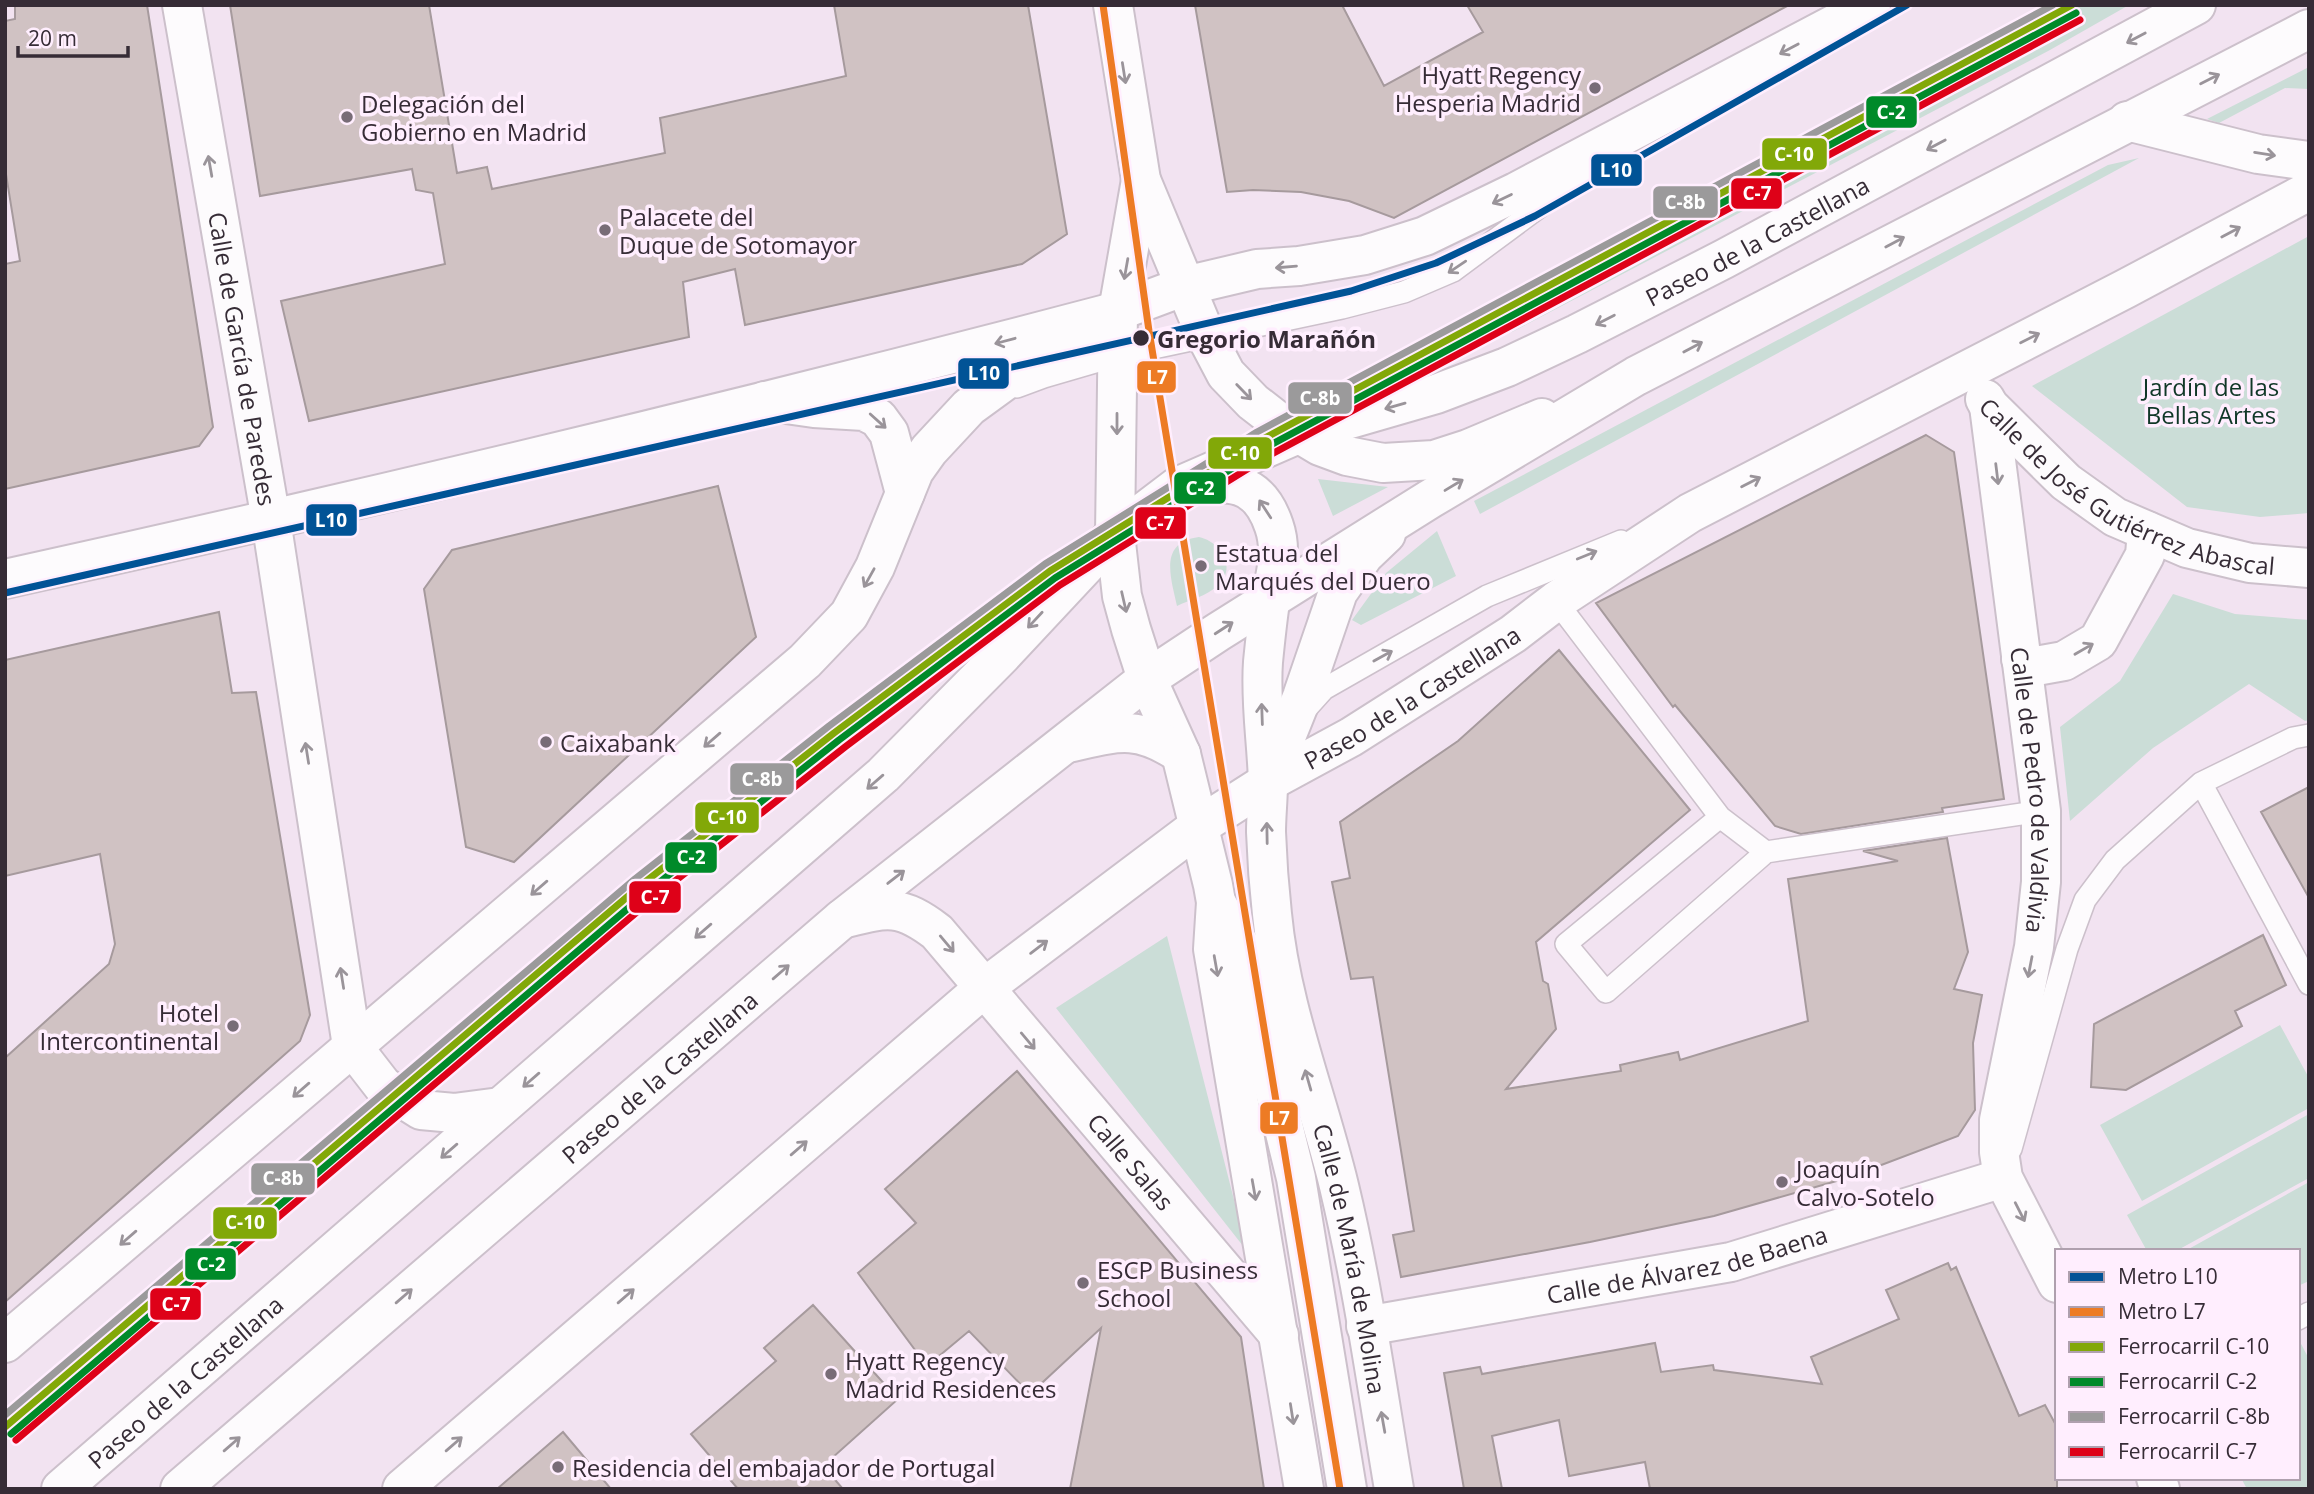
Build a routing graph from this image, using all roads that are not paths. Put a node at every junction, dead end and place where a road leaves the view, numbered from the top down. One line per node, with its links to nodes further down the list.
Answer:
1 (182, 5): 25 (main road, Calle de García de Paredes, one-way to 1)
2 (1114, 5): 9 (main road, one-way to 9)
3 (2196, 5): 20 (main road, Paseo de la Castellana, one-way to 20)
4 (1850, 11): 6 (main road, one-way to 6)
5 (2309, 29): 7 (main road, one-way to 5)
6 (1671, 111): 11 (main road, one-way to 11); 13 (lane, one-way to 13)
7 (2127, 121): 8 (main road, one-way to 8); 16 (main road, one-way to 7)
8 (2309, 161)
9 (1141, 180): 11 (main road); 12 (main road, Calle de María de Molina, one-way to 12)
10 (2309, 191): 15 (main road, Paseo de la Castellana, one-way to 10)
11 (1185, 286): 12 (main road); 13 (main road)
12 (1118, 311): 14 (main road, Calle de María de Molina); 17 (main road, one-way to 17); 19 (main road)
13 (1206, 336): 14 (lane); 20 (main road, one-way to 20)
14 (1116, 356): 19 (lane); 27 (main road, Calle de María de Molina, one-way to 27)
15 (1970, 370): 18 (main road, Calle de José Gutiérrez Abascal); 23 (main road, Paseo de la Castellana, one-way to 15)
16 (1636, 376): 20 (main road); 24 (main road, one-way to 16)
17 (765, 401): 22 (main road, one-way to 22); 25 (main road)
18 (1989, 406): 26 (main road, Calle de José Gutiérrez Abascal); 32 (main road, Calle de Pedro de Valdivia, one-way to 32)
19 (970, 407): 22 (main road)
20 (1298, 434): 21 (main road, Paseo de la Castellana)
21 (1177, 487): 27 (main road, Paseo de la Castellana); 30 (main road, one-way to 21)
22 (905, 493): 47 (main road, one-way to 47)
23 (1690, 513): 31 (main road, Paseo de la Castellana); 37 (lane, Paseo de la Castellana, one-way to 23)
24 (1408, 514): 30 (main road); 37 (main road)
25 (271, 520): 29 (main road); 47 (main road, Calle de García de Paredes, one-way to 25)
26 (2147, 531): 28 (main road, Calle de José Gutiérrez Abascal); 32 (main road, one-way to 26)
27 (1115, 534): 33 (main road, Calle de María de Molina, one-way to 33); 48 (main road, Paseo de la Castellana, one-way to 48)
28 (2309, 568)
29 (5, 579)
30 (1271, 598): 33 (main road, Paseo de la Castellana, one-way to 30); 37 (main road, one-way to 30)
31 (1556, 601): 37 (main road, Paseo de la Castellana); 40 (lane)
32 (2021, 659): 39 (main road, Calle de Pedro de Valdivia)
33 (1147, 679): 35 (main road, Paseo de la Castellana); 36 (main road, Calle de María de Molina)
34 (2309, 735): 38 (lane)
35 (1068, 743): 36 (main road); 44 (main road, Paseo de la Castellana, one-way to 35)
36 (1181, 754): 41 (main road, Calle de María de Molina)
37 (1268, 782): 41 (main road, Paseo de la Castellana); 51 (main road, Calle de María de Molina, one-way to 37)
38 (2201, 783): 45 (lane); 49 (lane)
39 (2041, 811): 42 (lane); 49 (main road, Calle de Pedro de Valdivia, one-way to 49)
40 (1720, 817): 42 (lane); 42 (lane)
41 (1199, 826): 43 (main road, Calle de María de Molina); 46 (main road, Paseo de la Castellana, one-way to 41)
42 (1766, 852)
43 (1216, 902): 52 (main road, Calle de María de Molina, one-way to 52); 58 (main road, Calle de María de Molina)
44 (842, 919): 46 (main road, Calle Salas, one-way to 46); 55 (main road, Paseo de la Castellana, one-way to 44)
45 (2309, 984)
46 (984, 988): 52 (main road, Calle Salas, one-way to 52); 56 (main road, Paseo de la Castellana, one-way to 46)
47 (352, 1046): 48 (main road); 53 (main road, one-way to 53)
48 (500, 1107): 54 (main road, Paseo de la Castellana, one-way to 54)
49 (2003, 1178): 50 (main road, Calle de Pedro de Valdivia, one-way to 50); 51 (main road, Calle de Álvarez de Baena)
50 (2055, 1279)
51 (1366, 1326): 59 (main road, Calle de María de Molina, one-way to 51)
52 (1279, 1335): 57 (main road, Calle de María de Molina, one-way to 57)
53 (5, 1343)
54 (61, 1489)
55 (180, 1489)
56 (402, 1489)
57 (1304, 1489)
58 (1348, 1489)
59 (1394, 1489)

